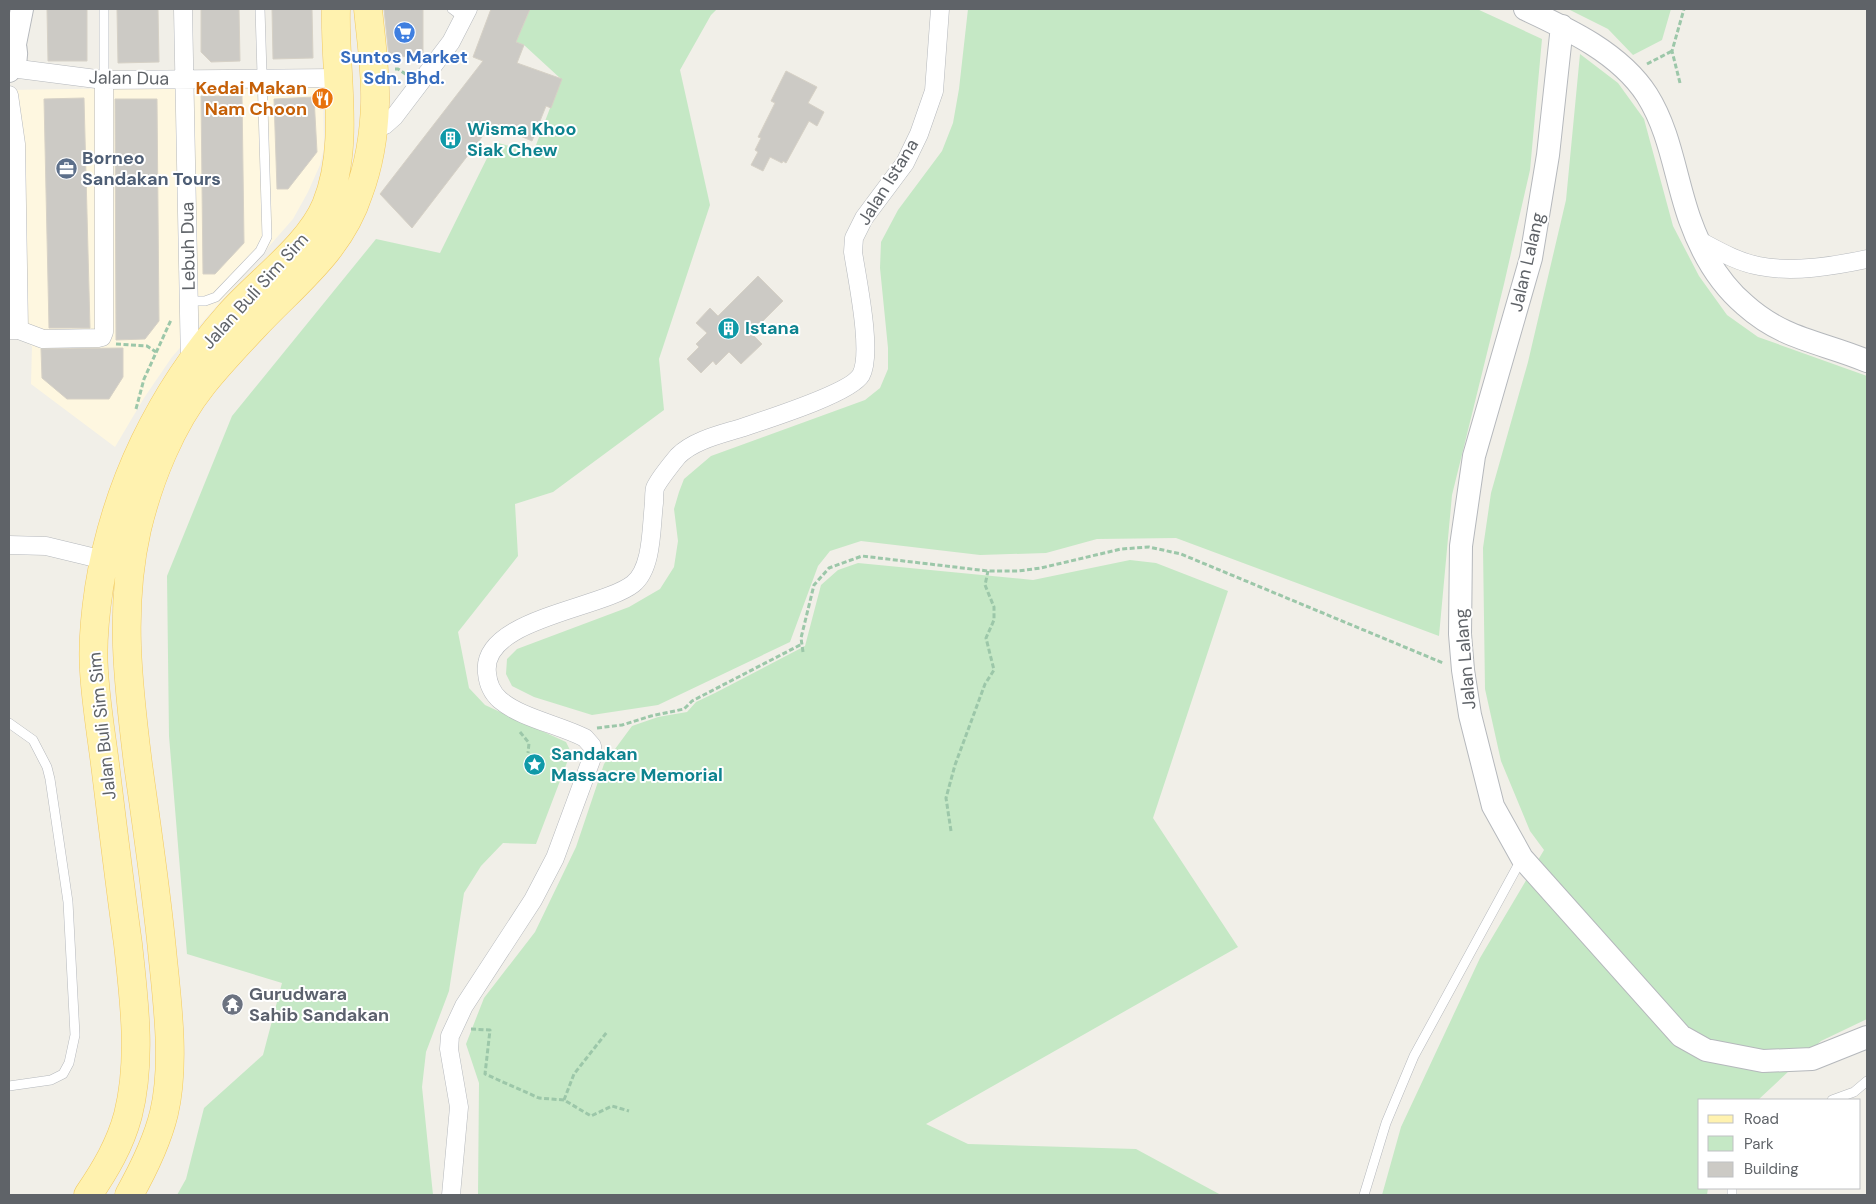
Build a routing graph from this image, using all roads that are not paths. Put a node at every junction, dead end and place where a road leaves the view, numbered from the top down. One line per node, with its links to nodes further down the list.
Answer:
1 (22, 9): 11 (street)
2 (104, 9): 16 (lane)
3 (183, 9): 15 (street, Lebuh Dua)
4 (260, 9): 13 (lane)
5 (336, 9): 14 (main road, Jalan Buli Sim Sim)
6 (368, 9): 18 (main road, Jalan Buli Sim Sim)
7 (940, 9): 36 (street, Jalan Istana)
8 (1525, 9): 10 (street)
9 (461, 12): 19 (street)
10 (1562, 26): 20 (street); 29 (street, Jalan Lalang)
11 (12, 40): 12 (street)
12 (10, 69): 16 (street, Jalan Dua)
13 (262, 78): 14 (street, Jalan Dua); 15 (street, Jalan Dua); 22 (lane)
14 (337, 78): 18 (main road); 25 (main road, Jalan Buli Sim Sim)
15 (184, 79): 16 (street, Jalan Dua); 22 (street, Lebuh Dua)
16 (104, 80): 23 (street)
17 (9, 95): 23 (street)
18 (374, 95): 19 (main road, Jalan Buli Sim Sim)
19 (373, 130): 35 (main road, Jalan Buli Sim Sim)
20 (1698, 240): 21 (street); 24 (street)
21 (1867, 259)
22 (189, 301): 25 (street, Lebuh Dua)
23 (14, 330)
24 (1867, 361)
25 (190, 364): 27 (main road, Jalan Buli Sim Sim)
26 (9, 545): 27 (street)
27 (104, 560): 34 (main road, Jalan Buli Sim Sim)
28 (9, 723): 32 (lane)
29 (1522, 858): 30 (street, Jalan Lalang); 37 (lane)
30 (1864, 1041)
31 (1867, 1081): 33 (lane)
32 (9, 1086)
33 (1835, 1099)
34 (88, 1195)
35 (128, 1195)
36 (451, 1195)
37 (1364, 1195)

